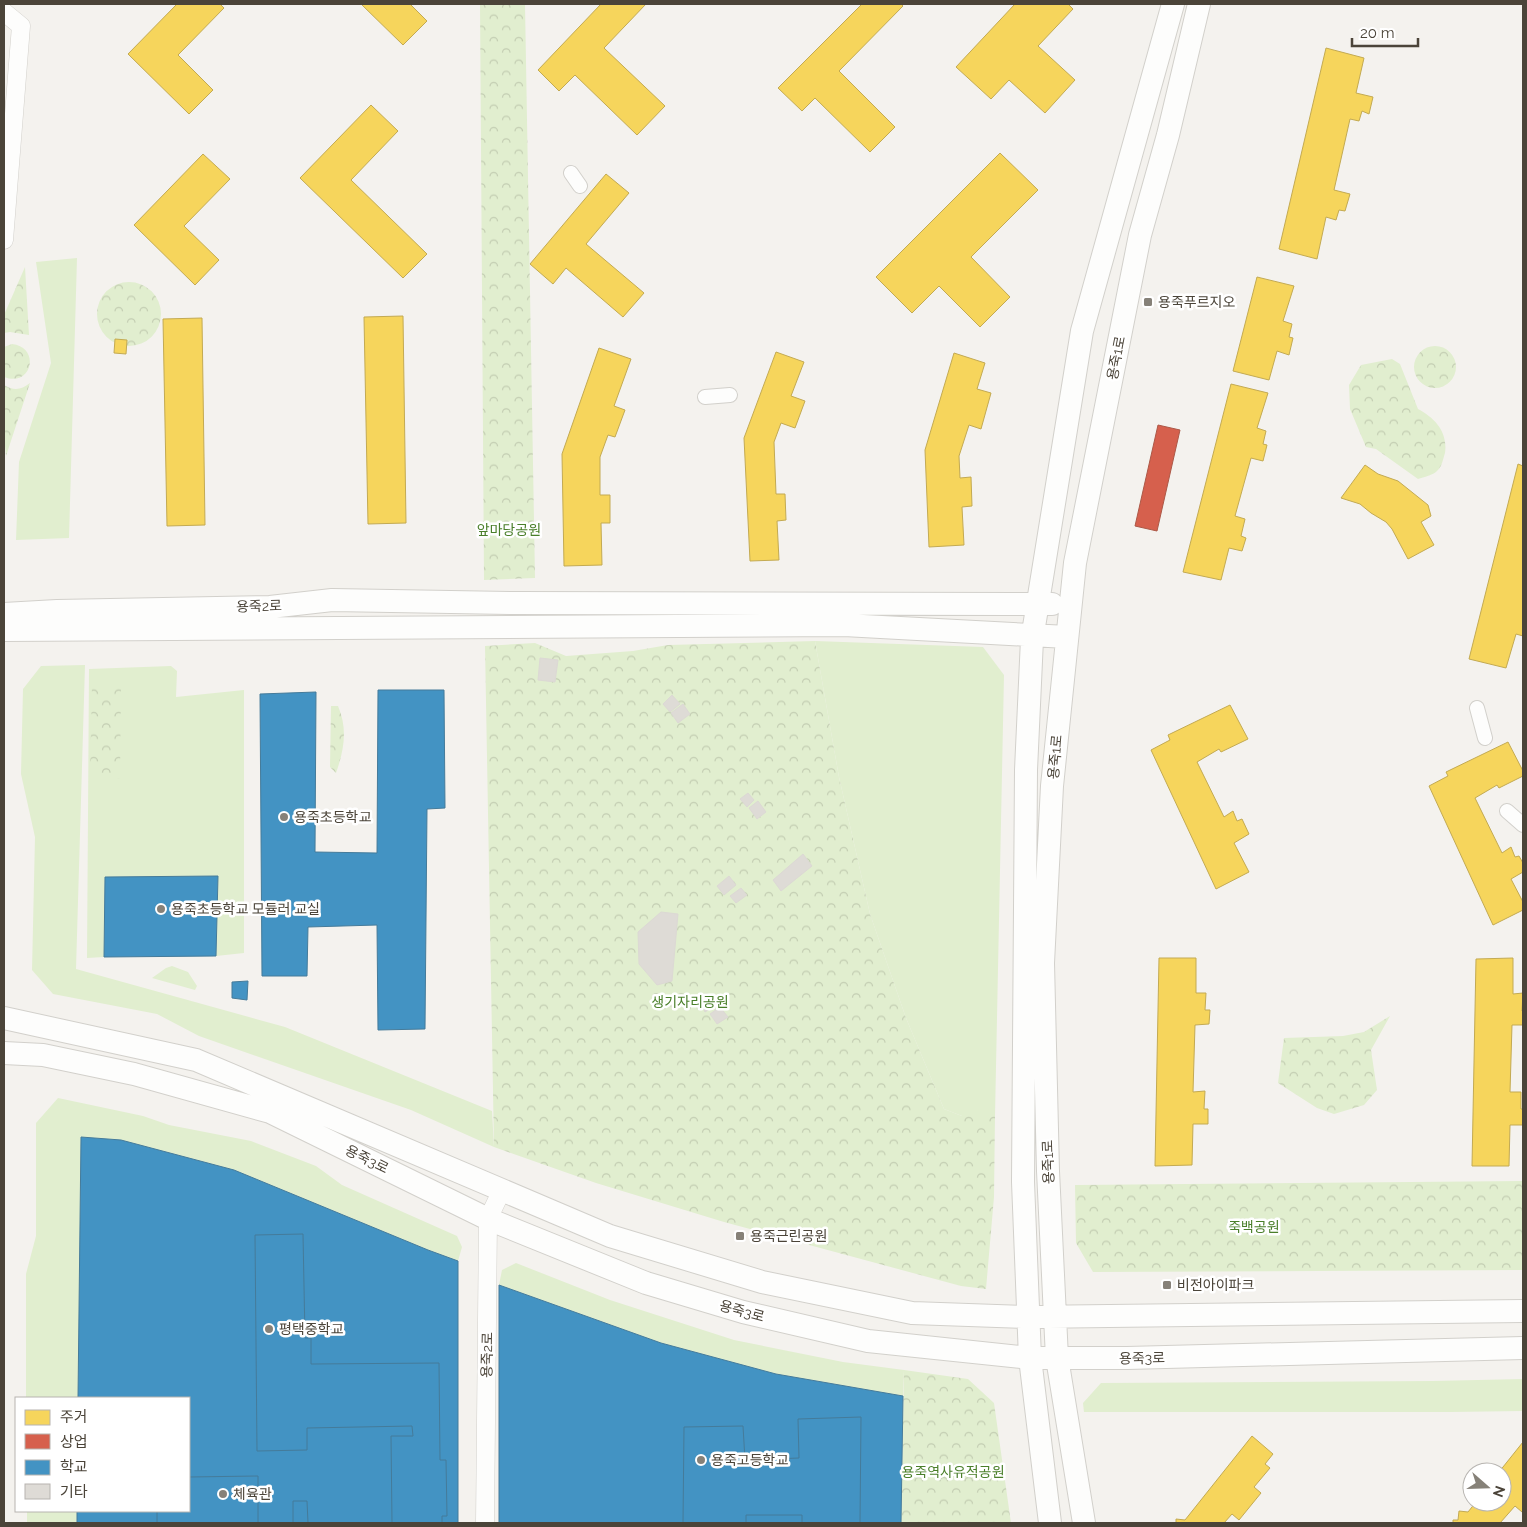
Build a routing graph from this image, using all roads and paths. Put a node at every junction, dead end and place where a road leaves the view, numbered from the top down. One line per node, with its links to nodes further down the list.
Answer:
1 (1173, 4): 10 (street)
2 (1199, 4): 9 (street, 용죽1로)
3 (4, 12): 6 (street)
4 (571, 173): 5 (street)
5 (580, 186)
6 (4, 240)
7 (730, 395): 8 (street)
8 (705, 397)
9 (1071, 604): 10 (street, 용죽2로); 14 (street, 용죽1로)
10 (1038, 605): 11 (street, 용죽2로); 13 (street)
11 (4, 614)
12 (4, 630): 13 (street)
13 (1033, 636): 14 (street); 24 (street)
14 (1067, 637): 25 (street, 용죽1로)
15 (1476, 708): 16 (street)
16 (1485, 738)
17 (1507, 811): 18 (street)
18 (1523, 825)
19 (4, 1018): 21 (street)
20 (4, 1053): 22 (street, 용죽3로)
21 (502, 1190): 22 (street, 용죽2로); 24 (street)
22 (488, 1219): 27 (street, 용죽3로); 29 (street, 용죽2로)
23 (1523, 1311): 25 (street)
24 (1028, 1317): 25 (street); 27 (street)
25 (1056, 1317): 28 (street, 용죽1로)
26 (1523, 1348): 28 (street, 용죽3로)
27 (1030, 1358): 28 (street, 용죽3로); 30 (street)
28 (1057, 1358): 31 (street, 용죽1로)
29 (485, 1523)
30 (1050, 1523)
31 (1084, 1523)

